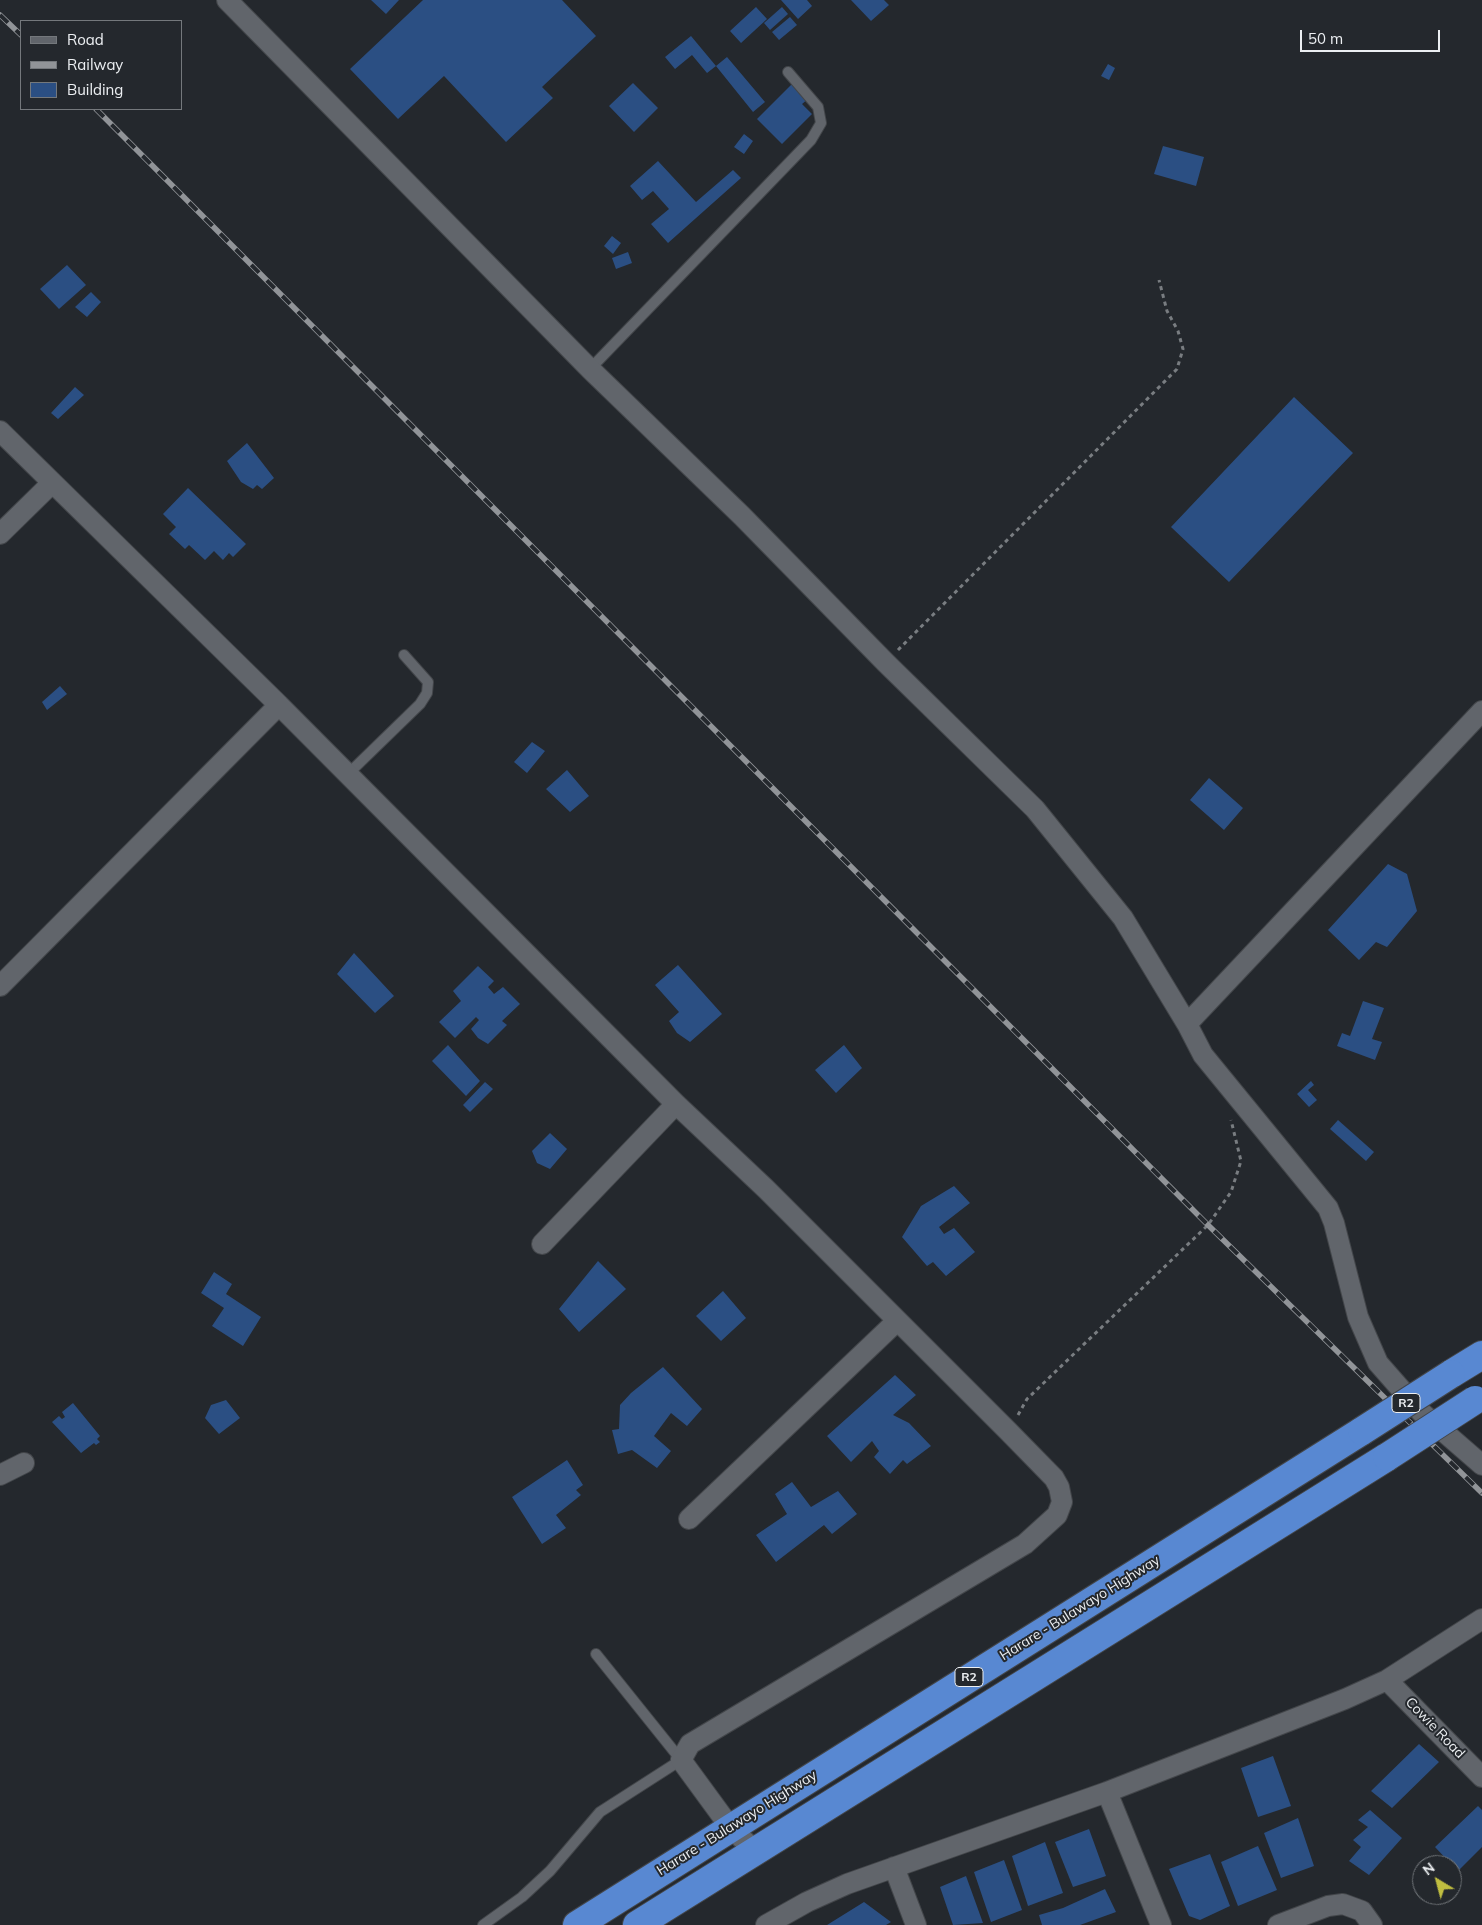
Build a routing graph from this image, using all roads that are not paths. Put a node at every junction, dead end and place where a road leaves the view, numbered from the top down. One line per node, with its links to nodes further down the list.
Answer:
1 (227, 0): 3 (street)
2 (788, 72): 3 (lane)
3 (590, 369): 12 (street)
4 (0, 431): 5 (street)
5 (52, 482): 6 (street); 8 (street)
6 (0, 534)
7 (404, 655): 10 (lane)
8 (280, 705): 10 (street); 11 (street)
9 (1482, 711): 12 (street)
10 (348, 774): 13 (street)
11 (0, 986)
12 (1187, 1024): 19 (street)
13 (676, 1104): 14 (street); 15 (street)
14 (542, 1244)
15 (897, 1321): 21 (street); 25 (street)
16 (1482, 1355): 28 (highway, Harare - Bulawayo Highway / R2, bridge)
17 (1479, 1397): 29 (highway, R2, bridge)
18 (24, 1463): 20 (street)
19 (1482, 1466)
20 (0, 1475)
21 (690, 1519)
22 (1482, 1619): 24 (street)
23 (596, 1654): 25 (lane)
24 (1387, 1680): 26 (street, Cowie Road); 27 (street)
25 (681, 1760): 28 (street); 31 (lane)
26 (1482, 1777)
27 (1107, 1792): 30 (street); 36 (street)
28 (730, 1827): 29 (street); 32 (highway, Harare - Bulawayo Highway / R2)
29 (755, 1851): 33 (highway, R2)
30 (894, 1867): 34 (street); 35 (street)
31 (483, 1925)
32 (577, 1925)
33 (637, 1925)
34 (766, 1925)
35 (916, 1925)
36 (1161, 1925)
37 (1278, 1925): 38 (street)
38 (1372, 1925)

